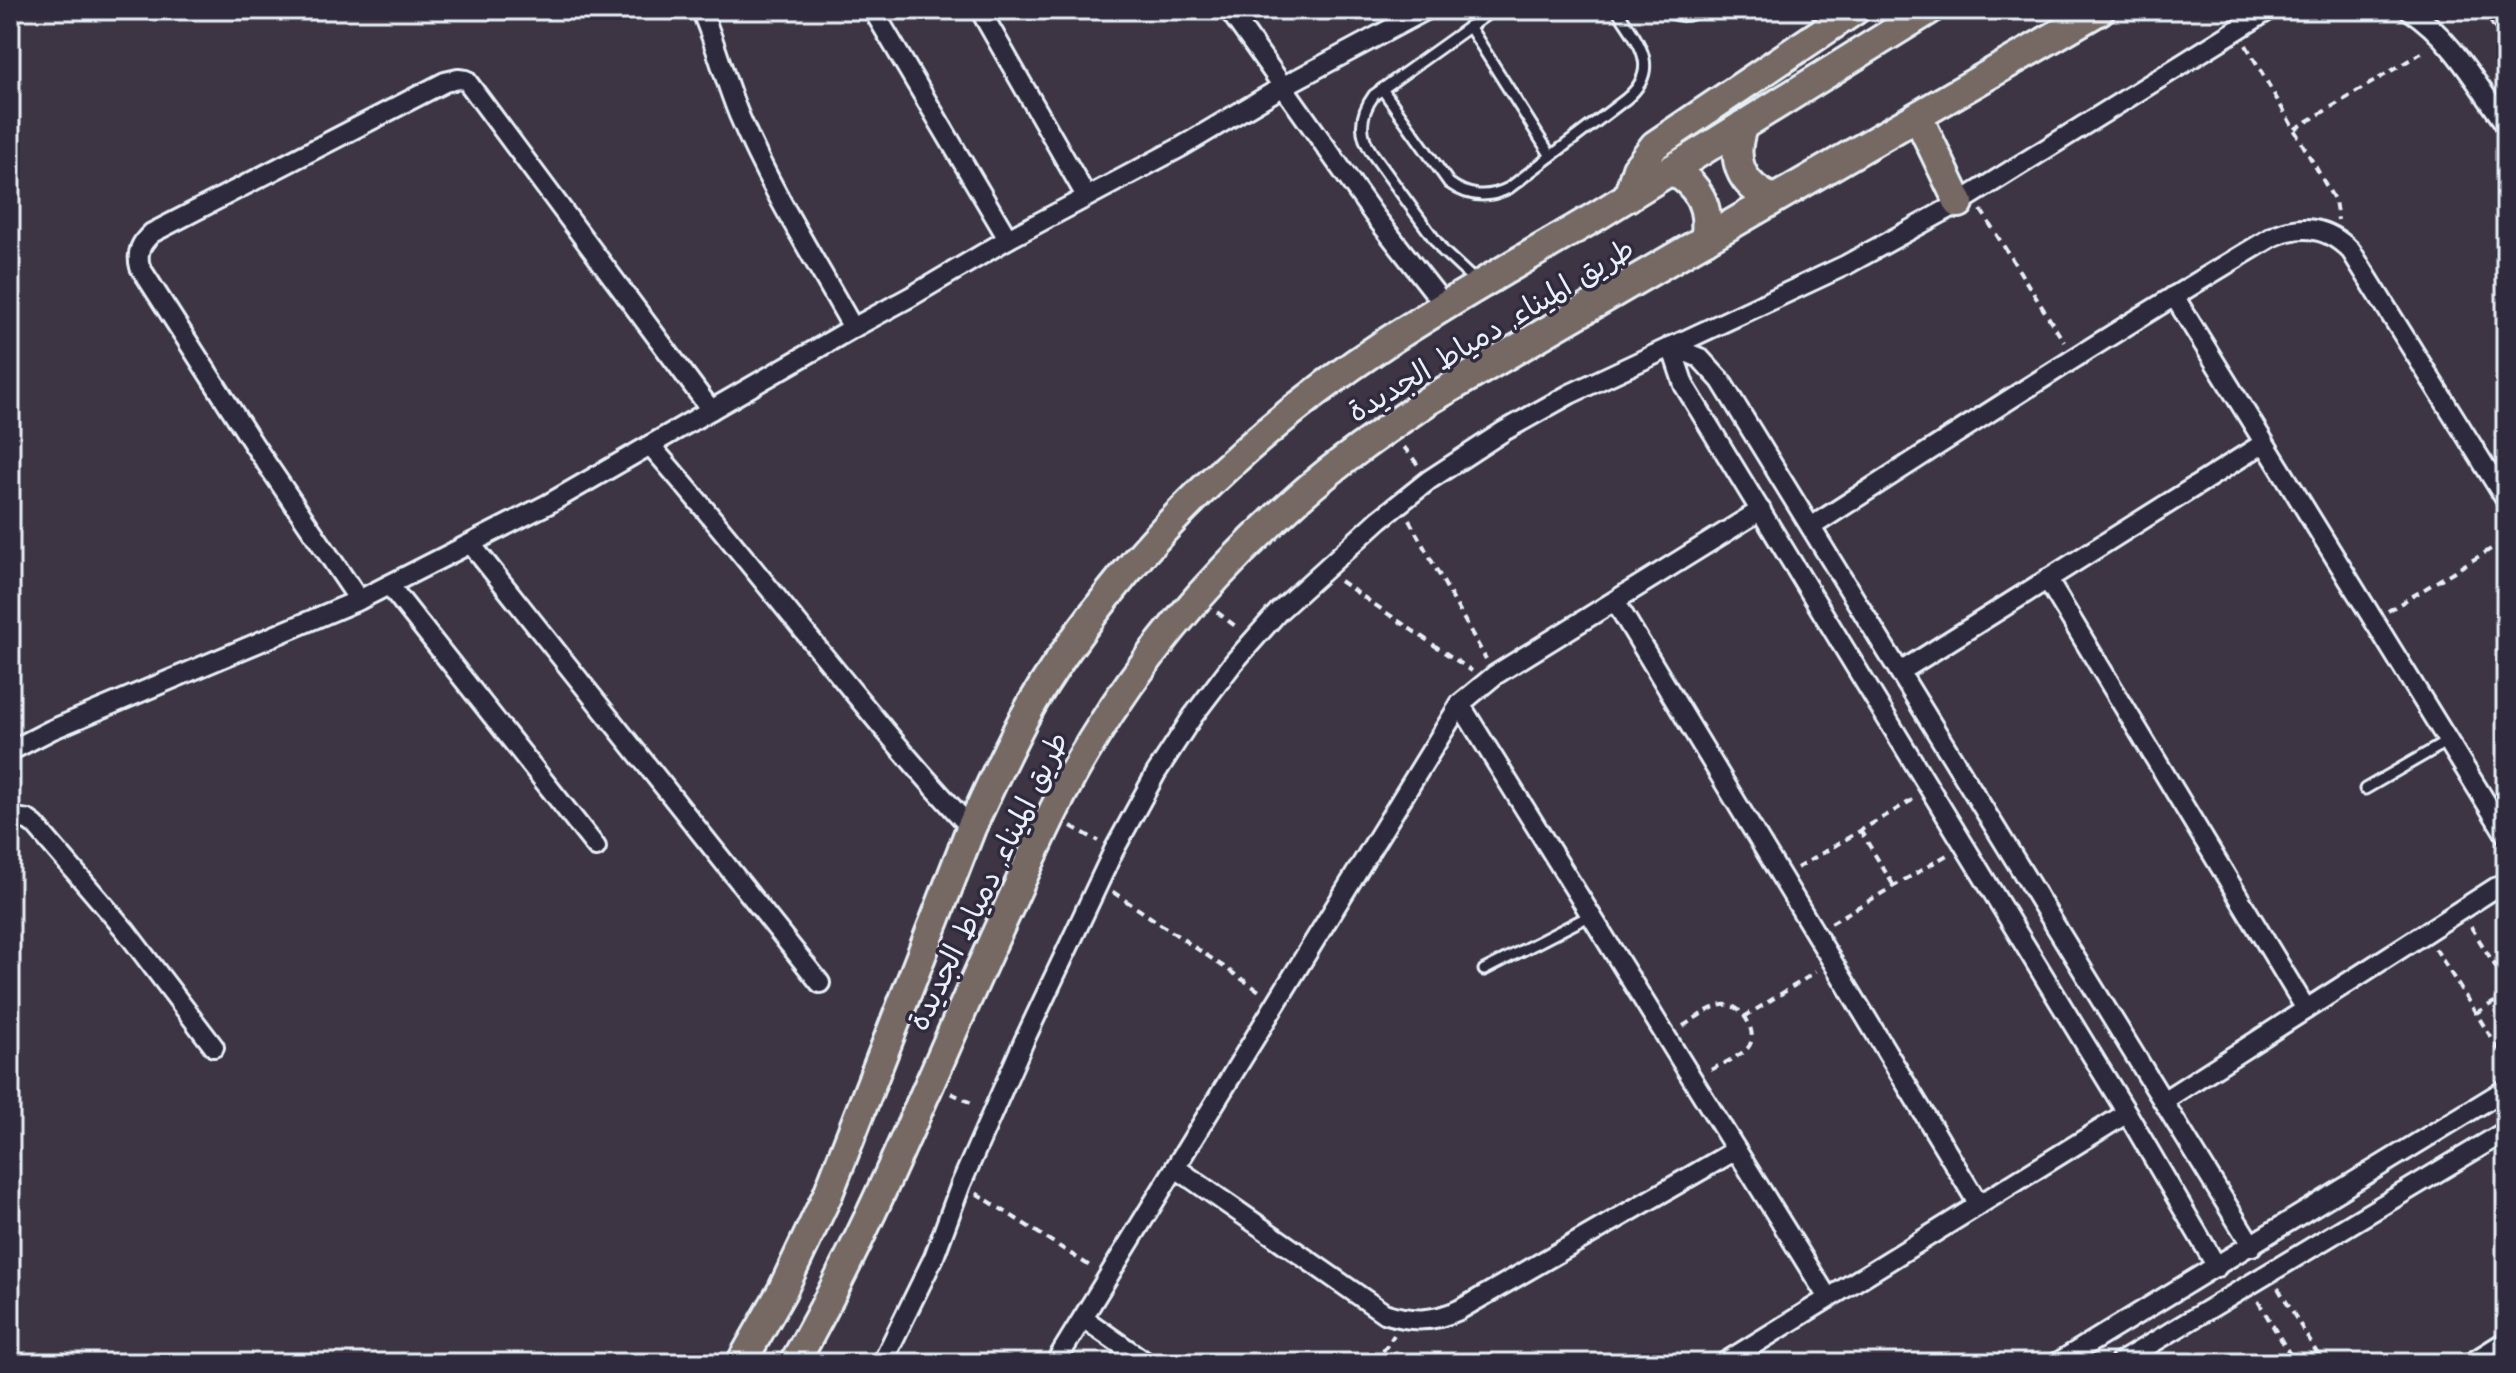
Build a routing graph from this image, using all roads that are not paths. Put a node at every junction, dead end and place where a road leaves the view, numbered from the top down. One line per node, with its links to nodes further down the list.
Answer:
1 (701, 10): 34 (street)
2 (873, 10): 29 (street)
3 (980, 10): 25 (street)
4 (1229, 10): 18 (street)
5 (1426, 10): 18 (street)
6 (1493, 10): 17 (lane)
7 (1617, 10): 23 (lane)
8 (1667, 10): 9 (lane)
9 (1700, 10)
10 (1855, 10): 26 (main road)
11 (1929, 10): 21 (main road, طريق الميناء, دمياط الجديدة)
12 (2100, 10): 20 (main road, طريق الميناء, دمياط الجديدة)
13 (2269, 10): 28 (street)
14 (2409, 10): 22 (street)
15 (2501, 10): 16 (main road)
16 (2506, 18)
17 (1469, 26): 19 (lane); 23 (lane)
18 (1282, 87): 25 (street); 33 (street)
19 (1382, 89): 23 (lane); 31 (lane)
20 (1918, 117): 27 (main road, طريق الميناء, دمياط الجديدة); 28 (main road)
21 (1743, 125): 24 (main road, طريق الميناء, دمياط الجديدة); 27 (main road)
22 (2506, 125)
23 (1551, 156)
24 (1671, 170): 26 (main road, طريق الميناء, دمياط الجديدة); 30 (main road)
25 (1086, 196): 29 (street)
26 (1628, 197): 31 (main road, طريق الميناء, دمياط الجديدة)
27 (1773, 199): 30 (main road, طريق الميناء, دمياط الجديدة)
28 (1965, 199): 35 (street)
29 (1008, 239): 34 (street)
30 (1705, 240): 75 (main road, طريق الميناء, دمياط الجديدة)
31 (1481, 286): 33 (main road, طريق الميناء, دمياط الجديدة)
32 (2174, 296): 37 (street); 39 (street); 41 (street)
33 (1446, 307): 53 (main road, طريق الميناء, دمياط الجديدة)
34 (853, 328): 36 (street)
35 (1671, 346): 40 (street); 41 (street); 76 (street)
36 (711, 410): 38 (street); 45 (street)
37 (2264, 443): 43 (street); 49 (street)
38 (650, 445): 42 (street); 53 (street)
39 (2506, 500)
40 (1761, 510): 46 (street); 64 (street)
41 (1811, 527): 47 (street)
42 (471, 544): 44 (street); 59 (street)
43 (2047, 579): 47 (street); 60 (street)
44 (389, 585): 45 (street); 55 (street)
45 (359, 600): 50 (street)
46 (1615, 601): 48 (street); 68 (street)
47 (1900, 672): 63 (street)
48 (1460, 704): 57 (street); 67 (street)
49 (2448, 741): 51 (lane); 54 (street)
50 (10, 751)
51 (2365, 789)
52 (10, 817): 61 (street)
53 (971, 828): 74 (main road, طريق الميناء, دمياط الجديدة)
54 (2506, 835)
55 (596, 847)
56 (2506, 881): 60 (street)
57 (1591, 915): 58 (lane); 66 (street)
58 (1484, 970)
59 (820, 983)
60 (2306, 1009): 63 (street)
61 (214, 1047)
62 (2506, 1089): 69 (street)
63 (2163, 1101): 69 (street)
64 (2127, 1113): 68 (street); 70 (street)
65 (2506, 1131): 81 (street)
66 (1736, 1150): 67 (street); 71 (street)
67 (1176, 1168): 72 (street)
68 (1979, 1205): 71 (street)
69 (2252, 1246): 70 (street)
70 (2217, 1267): 80 (street)
71 (1828, 1298): 79 (street)
72 (1083, 1318): 77 (street); 78 (street)
73 (2506, 1341): 82 (street)
74 (741, 1363)
75 (794, 1363)
76 (882, 1363)
77 (1055, 1363)
78 (1147, 1363)
79 (1724, 1363)
80 (2057, 1363)
81 (2119, 1363)
82 (2471, 1363)

